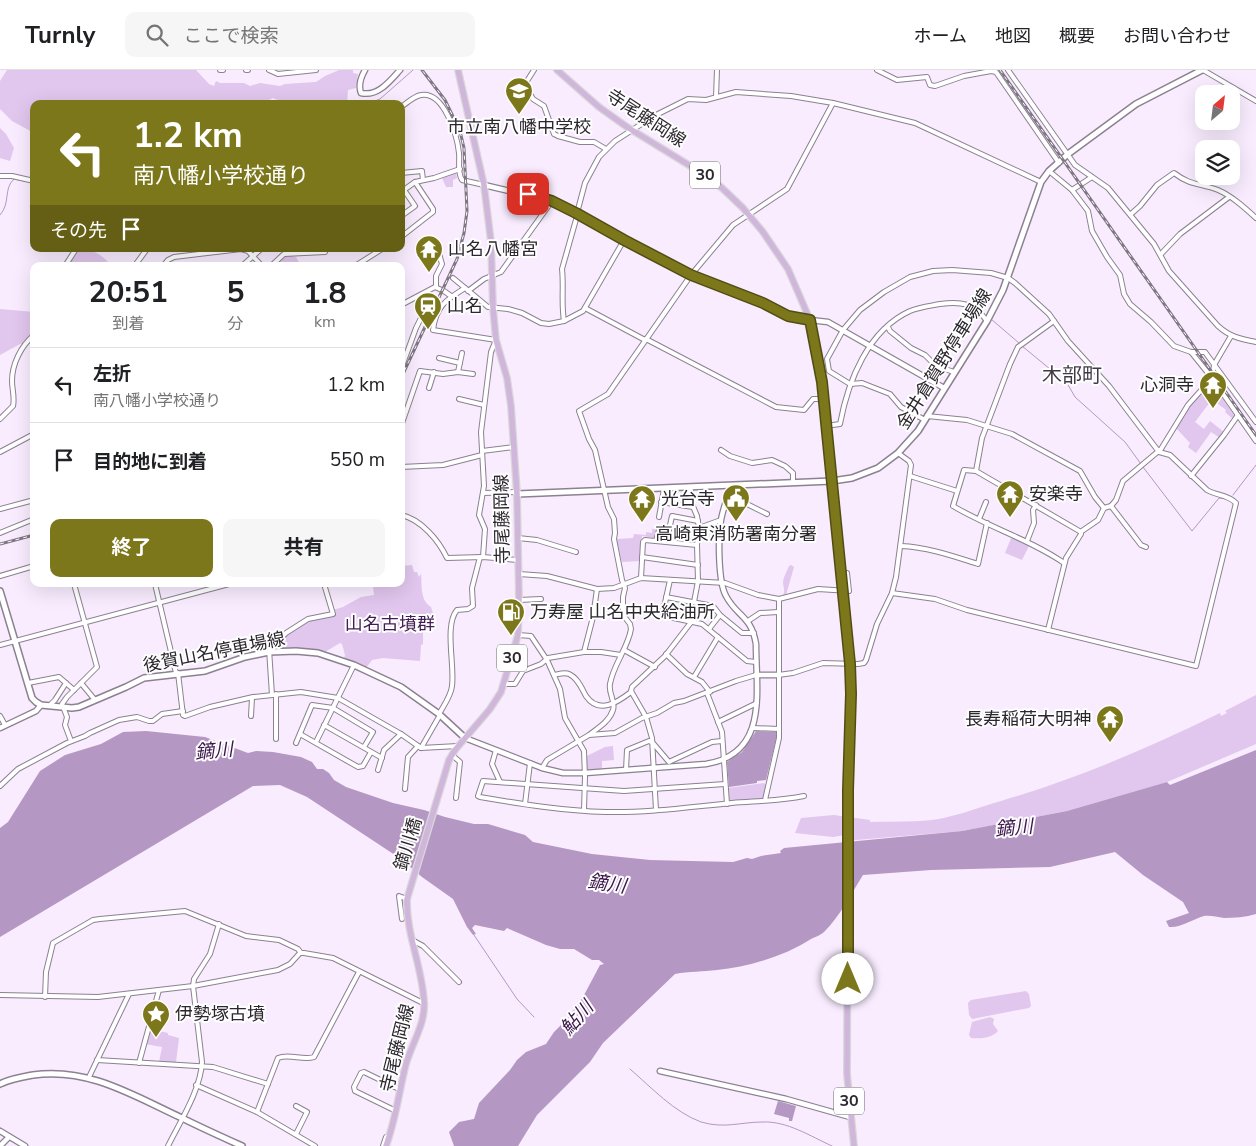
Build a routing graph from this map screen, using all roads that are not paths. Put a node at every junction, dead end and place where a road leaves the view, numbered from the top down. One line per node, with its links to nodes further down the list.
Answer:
1 (269, 70): 12 (street)
2 (316, 70): 12 (street)
3 (365, 70): 4 (street)
4 (400, 70)
5 (458, 70): 30 (main road, 寺尾藤岡線 / 30)
6 (534, 70): 18 (street)
7 (557, 70): 17 (main road, 寺尾藤岡線 / 30)
8 (717, 70): 13 (street)
9 (877, 70): 20 (street)
10 (1008, 70): 19 (street)
11 (1203, 70): 14 (street); 19 (main road, 金井倉賀野停車場線)
12 (294, 71)
13 (716, 97): 15 (street); 17 (street)
14 (1256, 101)
15 (833, 103): 29 (street); 38 (street)
16 (405, 104): 21 (street)
17 (632, 131): 18 (street); 38 (main road, 寺尾藤岡線 / 30)
18 (606, 149): 37 (street)
19 (1068, 154): 20 (main road, 金井倉賀野停車場線); 25 (street)
20 (1058, 162): 22 (main road, 金井倉賀野停車場線)
21 (460, 169): 27 (street); 30 (street)
22 (1049, 170): 29 (main road, 金井倉賀野停車場線); 32 (street)
23 (405, 173): 27 (street)
24 (0, 176): 26 (street)
25 (1092, 177): 32 (street); 39 (street)
26 (30, 180)
27 (423, 180): 28 (street)
28 (415, 182): 31 (street); 41 (street)
29 (1041, 182): 59 (main road, 金井倉賀野停車場線)
30 (484, 185): 35 (street); 56 (main road, 寺尾藤岡線 / 30)
31 (405, 190)
32 (1072, 190): 79 (street)
33 (405, 194): 36 (street)
34 (1229, 197): 39 (street); 40 (street); 49 (street)
35 (552, 201): 37 (street); 56 (street)
36 (405, 213)
37 (576, 213): 43 (street); 68 (street)
38 (748, 214): 57 (street); 67 (main road, 寺尾藤岡線 / 30)
39 (1131, 214): 49 (street)
40 (1256, 218)
41 (405, 235)
42 (435, 240): 60 (street)
43 (624, 240): 57 (street); 66 (street)
44 (214, 252): 51 (street)
45 (249, 252): 50 (street)
46 (257, 252): 50 (street)
47 (325, 252): 54 (street)
48 (377, 252): 55 (street)
49 (1161, 254): 73 (street)
50 (253, 256): 52 (street); 53 (street)
51 (166, 262)
52 (246, 262)
53 (258, 262)
54 (275, 262)
55 (361, 262)
56 (493, 275): 61 (street); 65 (main road, 寺尾藤岡線 / 30)
57 (691, 275): 67 (street); 75 (street)
58 (452, 278): 61 (street)
59 (1008, 278): 69 (main road, 金井倉賀野停車場線); 70 (street); 72 (street)
60 (436, 287): 62 (street); 63 (street)
61 (466, 290): 62 (street); 65 (street)
62 (451, 296): 76 (street)
63 (417, 298): 64 (street); 81 (street)
64 (405, 303)
65 (493, 308): 68 (street); 76 (main road, 寺尾藤岡線 / 30)
66 (585, 308): 68 (street); 75 (street)
67 (810, 320): 72 (street); 93 (main road, 寺尾藤岡線 / 30)
68 (564, 321)
69 (987, 321): 71 (street); 87 (main road, 金井倉賀野停車場線)
70 (1054, 321): 102 (street); 108 (street)
71 (888, 327): 78 (street); 87 (street)
72 (843, 330): 78 (street); 90 (street)
73 (1231, 336): 77 (street); 84 (street)
74 (30, 339): 99 (street)
75 (646, 339): 93 (street); 121 (street)
76 (496, 340): 95 (street); 105 (main road, 寺尾藤岡線 / 30)
77 (1256, 342)
78 (871, 345): 90 (street); 92 (street)
79 (1191, 352): 84 (street); 89 (street)
80 (462, 353): 83 (street)
81 (405, 358)
82 (439, 358): 83 (street)
83 (460, 362): 86 (street)
84 (1214, 365): 89 (street); 100 (street)
85 (434, 372): 86 (street); 91 (street); 96 (street)
86 (458, 372): 88 (street)
87 (954, 372): 92 (main road, 金井倉賀野停車場線)
88 (473, 374)
89 (1212, 378): 97 (street); 108 (street)
90 (850, 384): 98 (street); 101 (street)
91 (429, 388)
92 (944, 388): 98 (main road, 金井倉賀野停車場線)
93 (823, 398): 101 (main road, 寺尾藤岡線 / 30)
94 (459, 399): 95 (street)
95 (484, 405): 109 (street)
96 (405, 414)
97 (1238, 415): 104 (street); 114 (street)
98 (926, 418): 102 (street); 110 (main road, 金井倉賀野停車場線)
99 (0, 419)
100 (1256, 422)
101 (826, 426): 115 (main road, 寺尾藤岡線 / 30)
102 (987, 428): 112 (street); 132 (street)
103 (30, 436): 107 (street)
104 (1256, 441)
105 (515, 447): 109 (street); 123 (main road, 寺尾藤岡線 / 30)
106 (721, 450): 116 (street)
107 (0, 452)
108 (1159, 452): 114 (street); 131 (street)
109 (482, 453): 111 (street); 122 (street)
110 (898, 454): 113 (street); 115 (main road, 金井倉賀野停車場線)
111 (405, 468)
112 (976, 471): 120 (street); 129 (street)
113 (910, 476): 120 (street); 150 (street)
114 (1191, 476): 187 (street)
115 (832, 481): 116 (main road, 金井倉賀野停車場線); 172 (main road, 寺尾藤岡線 / 30)
116 (794, 483): 117 (main road, 金井倉賀野停車場線)
117 (730, 486): 118 (main road, 金井倉賀野停車場線); 124 (street)
118 (691, 488): 119 (main road, 金井倉賀野停車場線); 130 (street)
119 (664, 489): 121 (main road, 金井倉賀野停車場線); 126 (street)
120 (957, 491): 138 (street)
121 (604, 492): 123 (main road, 金井倉賀野停車場線); 166 (street)
122 (482, 493): 123 (street); 153 (street)
123 (517, 493): 146 (main road, 寺尾藤岡線 / 30)
124 (729, 495): 134 (street); 139 (street)
125 (30, 501): 133 (street)
126 (662, 502): 128 (street); 136 (street)
127 (986, 502): 138 (street)
128 (677, 504): 130 (street); 137 (street)
129 (1036, 504): 144 (street); 148 (street)
130 (693, 506): 141 (street)
131 (1111, 506): 132 (street); 151 (street)
132 (1104, 508): 144 (street)
133 (0, 509)
134 (767, 514)
135 (405, 516): 153 (street)
136 (659, 517)
137 (675, 517): 141 (street); 147 (street)
138 (979, 519): 142 (street)
139 (721, 520): 143 (street); 165 (street)
140 (30, 521): 145 (street)
141 (698, 521): 143 (street)
142 (987, 523): 148 (street); 150 (street)
143 (699, 528): 149 (street)
144 (1080, 532): 156 (street)
145 (0, 533)
146 (518, 538): 152 (street); 155 (main road, 寺尾藤岡線 / 30)
147 (656, 541): 149 (street); 154 (street)
148 (1027, 541): 156 (street)
149 (698, 545): 157 (street)
150 (901, 546): 174 (street)
151 (1146, 547)
152 (576, 552)
153 (482, 557): 155 (street); 226 (street)
154 (642, 557): 157 (street); 162 (street)
155 (518, 560): 160 (main road, 寺尾藤岡線 / 30)
156 (1064, 563): 187 (street)
157 (698, 565): 164 (street)
158 (30, 567): 161 (street)
159 (847, 573): 172 (street)
160 (518, 574): 171 (street); 178 (main road, 寺尾藤岡線 / 30)
161 (0, 576)
162 (641, 578): 163 (street); 166 (street)
163 (670, 580): 164 (street); 175 (street)
164 (698, 581): 165 (street); 180 (street)
165 (721, 583): 177 (street); 184 (street)
166 (624, 584): 171 (street); 193 (street)
167 (75, 587): 185 (street)
168 (156, 587): 179 (street)
169 (218, 587): 179 (street)
170 (325, 587): 194 (street)
171 (597, 589): 195 (street)
172 (842, 590): 177 (street); 200 (main road, 寺尾藤岡線 / 30)
173 (0, 591): 191 (main road)
174 (892, 593): 187 (street); 200 (street)
175 (666, 597): 180 (street); 183 (street)
176 (540, 599): 178 (street)
177 (779, 599): 181 (street)
178 (519, 600): 189 (main road, 寺尾藤岡線 / 30)
179 (160, 602): 185 (street); 203 (street)
180 (694, 602): 182 (street)
181 (778, 612): 184 (street); 206 (street)
182 (720, 615): 186 (street); 188 (street)
183 (692, 621): 186 (street); 196 (street)
184 (748, 621): 188 (street)
185 (84, 623): 191 (street); 210 (street)
186 (709, 630): 190 (street)
187 (1048, 630)
188 (754, 633): 199 (street)
189 (518, 635): 198 (street); 211 (main road, 寺尾藤岡線 / 30)
190 (718, 637): 199 (street); 207 (street)
191 (15, 642): 192 (street); 208 (main road)
192 (0, 645)
193 (624, 650): 197 (street); 202 (street)
194 (269, 652): 201 (main road, 後賀山名停車場線); 203 (main road, 後賀山名停車場線); 215 (street)
195 (584, 652): 197 (street); 198 (street)
196 (666, 654): 202 (street); 207 (street)
197 (621, 655): 221 (street)
198 (547, 660): 204 (street); 211 (street)
199 (756, 662): 205 (street)
200 (850, 664): 206 (street); 300 (main road, 寺尾藤岡線 / 30)
201 (354, 665): 217 (street); 226 (main road, 後賀山名停車場線)
202 (655, 667): 213 (street)
203 (177, 673): 218 (main road, 後賀山名停車場線); 225 (street)
204 (554, 675): 221 (street); 241 (street)
205 (756, 675): 206 (street); 214 (street); 219 (street)
206 (778, 675): 234 (street)
207 (694, 677): 214 (street)
208 (28, 683): 209 (street); 220 (main road)
209 (66, 683): 212 (street); 222 (street)
210 (81, 683): 212 (street); 218 (street)
211 (504, 684): 238 (main road, 寺尾藤岡線 / 30)
212 (74, 690): 223 (street)
213 (631, 692): 221 (street); 229 (street)
214 (708, 692): 229 (street); 230 (street)
215 (274, 694): 216 (street); 217 (street); 239 (street)
216 (252, 698): 225 (street); 228 (street)
217 (338, 698): 224 (street); 236 (street)
218 (95, 700): 223 (main road, 後賀山名停車場線)
219 (756, 703): 230 (street); 233 (street)
220 (41, 704): 222 (main road, 後賀山名停車場線); 232 (street)
221 (614, 704): 237 (street)
222 (49, 706): 223 (main road, 後賀山名停車場線)
223 (63, 708): 240 (street)
224 (333, 708): 231 (street); 235 (street); 247 (street)
225 (183, 711): 240 (street)
226 (440, 715): 238 (main road, 後賀山名停車場線); 248 (street)
227 (0, 716): 232 (street)
228 (251, 716)
229 (646, 717): 237 (street); 244 (street)
230 (718, 722): 242 (street)
231 (324, 725): 243 (street); 247 (street)
232 (3, 727)
233 (754, 728): 234 (street); 253 (street)
234 (779, 729): 270 (street)
235 (300, 734): 243 (street); 245 (street)
236 (401, 734): 248 (street); 252 (street)
237 (589, 736): 241 (street)
238 (465, 738): 246 (main road, 寺尾藤岡線 / 30); 249 (street)
239 (276, 739)
240 (72, 741): 263 (street)
241 (578, 741): 255 (street); 259 (street)
242 (722, 741): 244 (street); 253 (street)
243 (316, 742): 250 (street)
244 (652, 742): 256 (street); 258 (street)
245 (296, 744)
246 (458, 746): 248 (street); 251 (main road, 寺尾藤岡線 / 30)
247 (364, 747): 250 (street)
248 (419, 747): 265 (street)
249 (496, 750): 254 (street); 260 (street)
250 (371, 752): 252 (street)
251 (452, 755): 268 (street); 269 (main road, 寺尾藤岡線 / 30)
252 (382, 758): 257 (street)
253 (724, 759): 256 (street); 261 (street)
254 (530, 763): 255 (street); 262 (street)
255 (542, 768): 259 (street)
256 (654, 768): 258 (street); 266 (street)
257 (378, 770)
258 (626, 770): 259 (street)
259 (585, 773): 264 (street)
260 (500, 782): 262 (street); 271 (street)
261 (725, 784): 266 (street); 272 (street)
262 (527, 785): 264 (street); 271 (street)
263 (0, 786)
264 (585, 788): 266 (street); 273 (street)
265 (405, 789)
266 (655, 789): 274 (street)
267 (804, 796): 270 (street)
268 (456, 798)
269 (437, 800): 275 (main road, 鏑川橋 / 30)
270 (765, 800): 272 (street)
271 (525, 804): 273 (street)
272 (727, 804): 274 (street)
273 (584, 810): 274 (street)
274 (656, 810)
275 (408, 898): 276 (street); 278 (main road, 寺尾藤岡線 / 30)
276 (402, 920)
277 (219, 924): 279 (street); 282 (street); 286 (street)
278 (412, 940): 281 (street); 287 (main road, 寺尾藤岡線 / 30)
279 (301, 953): 280 (street); 282 (street)
280 (358, 972): 287 (street); 294 (street)
281 (459, 982)
282 (193, 986): 283 (street); 290 (street)
283 (159, 990): 284 (street); 289 (street)
284 (129, 994): 286 (street); 288 (street)
285 (0, 995): 286 (street)
286 (45, 997)
287 (425, 1004): 296 (main road, 寺尾藤岡線 / 30)
288 (97, 1060): 289 (street); 292 (street)
289 (139, 1063): 290 (street)
290 (202, 1066): 294 (street); 295 (street)
291 (660, 1071): 300 (street)
292 (89, 1077): 293 (main road); 301 (main road)
293 (0, 1084)
294 (268, 1084): 299 (street)
295 (196, 1085): 299 (street); 301 (street)
296 (401, 1090): 298 (main road, 寺尾藤岡線 / 30); 298 (street)
297 (296, 1106): 303 (street)
298 (396, 1111): 304 (main road, 寺尾藤岡線 / 30)
299 (257, 1112): 303 (street)
300 (850, 1117): 313 (main road, 寺尾藤岡線 / 30)
301 (182, 1118): 308 (street); 309 (main road)
302 (0, 1131): 305 (street)
303 (296, 1134): 310 (street)
304 (390, 1136): 311 (street); 312 (main road, 寺尾藤岡線 / 30)
305 (10, 1137): 306 (street); 307 (street)
306 (0, 1146)
307 (25, 1146)
308 (168, 1146)
309 (242, 1146)
310 (314, 1146)
311 (382, 1146)
312 (386, 1146)
313 (854, 1146)

